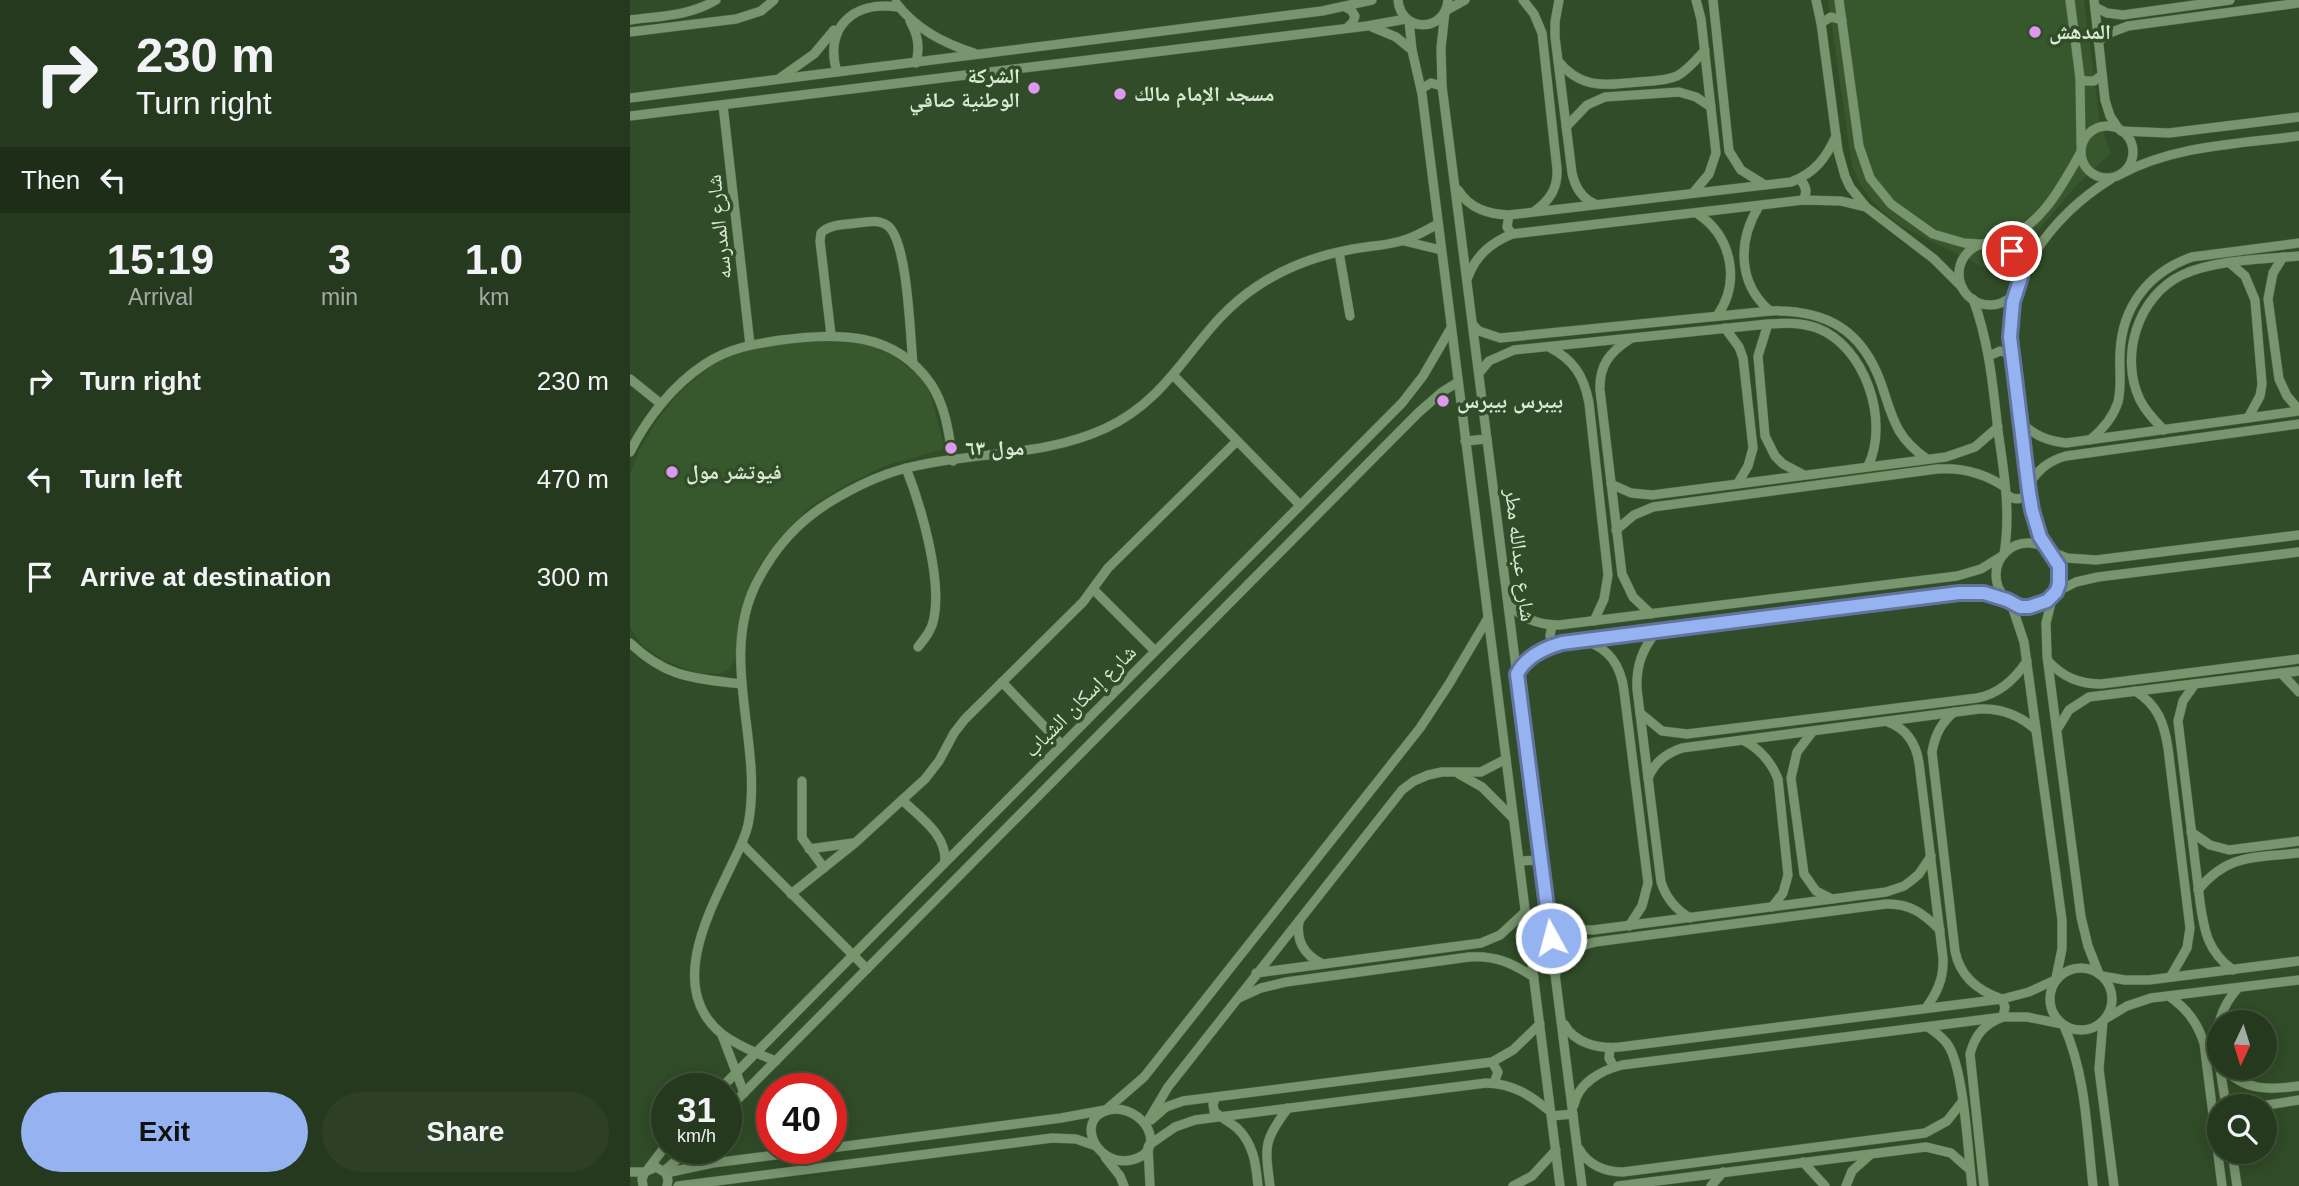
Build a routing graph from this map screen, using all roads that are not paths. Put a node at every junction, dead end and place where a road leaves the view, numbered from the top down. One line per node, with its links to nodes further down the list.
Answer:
1 (716, 0): 25 (street)
2 (774, 0): 31 (street)
3 (1335, 0): 21 (street)
4 (1373, 0): 20 (street)
5 (1398, 0): 26 (street, شارع عبدالله مطر)
6 (1448, 0): 22 (street, شارع عبدالله مطر)
7 (1465, 0): 22 (street)
8 (1523, 0): 33 (street)
9 (1559, 0): 32 (street)
10 (1816, 0): 28 (street)
11 (1839, 0): 27 (street)
12 (2070, 0): 44 (street)
13 (2231, 0): 15 (street)
14 (896, 3): 23 (street); 24 (street)
15 (2095, 3): 34 (street)
16 (2299, 3): 34 (street)
17 (1713, 4): 19 (street); 66 (street)
18 (848, 5): 23 (street)
19 (1698, 5): 37 (street)
20 (1345, 7): 21 (street); 30 (street)
21 (1322, 11): 35 (street)
22 (1445, 12): 26 (street); 48 (street, شارع عبدالله مطر)
23 (842, 18): 42 (street); 46 (street)
24 (909, 18): 38 (street); 40 (street)
25 (630, 20)
26 (1407, 20): 29 (street); 36 (street, شارع عبدالله مطر)
27 (1842, 20): 28 (street); 50 (street)
28 (1821, 23): 52 (street)
29 (1367, 26): 30 (street); 36 (street)
30 (1347, 28): 41 (street)
31 (630, 32)
32 (1555, 32): 33 (street); 39 (street)
33 (1542, 33): 69 (street)
34 (2098, 41): 43 (street)
35 (1080, 42): 38 (street); 41 (street)
36 (1412, 50): 49 (street, شارع عبدالله مطر)
37 (1705, 50): 45 (street); 56 (street)
38 (979, 55): 40 (street)
39 (1558, 61): 47 (street); 59 (street)
40 (916, 62): 42 (street)
41 (1082, 62): 55 (street)
42 (837, 72): 46 (street)
43 (2102, 75): 44 (street); 60 (street)
44 (2080, 78): 64 (street)
45 (1669, 79): 47 (street); 51 (street)
46 (777, 80): 54 (street)
47 (1603, 85): 53 (street)
48 (1442, 86): 49 (street); 73 (street, شارع عبدالله مطر)
49 (1421, 89): 86 (street, شارع عبدالله مطر)
50 (1851, 91): 52 (street); 87 (street)
51 (1670, 92): 53 (street); 56 (street)
52 (1831, 93): 62 (street)
53 (1605, 97): 59 (street)
54 (630, 99): 57 (street)
55 (723, 105): 57 (street); 121 (street, شارع المدرسه)
56 (1711, 107): 67 (street)
57 (631, 116)
58 (2299, 117): 61 (street)
59 (1566, 128): 68 (street)
60 (2120, 130): 61 (street); 64 (street); 70 (street)
61 (2189, 131): 65 (street)
62 (1836, 136): 71 (street); 79 (street)
63 (2299, 136): 65 (street)
64 (2081, 150): 70 (street); 80 (street)
65 (2192, 150): 70 (street)
66 (1729, 151): 67 (street); 72 (street)
67 (1716, 153): 74 (street)
68 (1572, 173): 69 (street); 77 (street)
69 (1558, 175): 81 (street)
70 (2117, 176): 85 (street)
71 (1799, 179): 72 (street); 76 (street)
72 (1765, 185): 74 (street)
73 (1456, 187): 83 (street); 101 (street, شارع عبدالله مطر)
74 (1693, 193): 75 (street)
75 (1648, 199): 77 (street); 84 (street)
76 (1803, 200): 78 (street); 79 (street)
77 (1596, 205): 81 (street)
78 (1759, 206): 82 (street); 98 (street)
79 (1866, 207): 89 (street)
80 (2046, 207): 85 (street); 91 (street)
81 (1534, 212): 83 (street)
82 (1698, 214): 84 (street); 99 (street)
83 (1509, 215): 88 (street)
84 (1650, 218): 88 (street)
85 (2060, 219): 102 (street)
86 (1438, 224): 90 (street); 94 (street, شارع عبدالله مطر)
87 (1917, 224): 89 (street); 93 (street)
88 (1512, 234): 101 (street)
89 (1907, 238): 103 (street)
90 (1404, 241): 94 (street); 95 (street)
91 (1996, 243): 93 (street); 102 (street)
92 (2299, 243): 136 (street)
93 (1980, 244): 103 (street)
94 (1441, 250): 115 (street, شارع عبدالله مطر)
95 (1339, 252): 109 (street); 132 (street)
96 (2299, 256): 97 (street)
97 (2283, 257): 100 (street); 105 (street)
98 (1744, 262): 99 (street); 107 (street)
99 (1730, 263): 110 (street)
100 (2231, 264): 106 (street); 135 (street)
101 (1468, 278): 114 (street, شارع عبدالله مطر)
102 (2020, 282): 104 (street); 124 (street)
103 (1962, 287): 104 (street)
104 (1973, 299): 125 (street)
105 (2268, 299): 106 (street); 129 (street)
106 (2255, 300): 130 (street)
107 (1770, 311): 108 (street); 110 (street)
108 (1805, 313): 113 (street); 141 (street)
109 (1350, 316)
110 (1717, 316): 111 (street)
111 (1695, 318): 117 (street); 119 (street)
112 (1768, 324): 113 (street); 116 (street); 127 (street)
113 (1804, 324): 142 (street)
114 (1473, 325): 119 (street); 131 (street, شارع عبدالله مطر)
115 (1451, 328): 134 (street, شارع عبدالله مطر); 157 (street, شارع إسكان الشباب)
116 (1724, 328): 117 (street); 128 (street)
117 (1696, 331): 120 (street)
118 (831, 335): 121 (street); 126 (street); 126 (street)
119 (1512, 337): 123 (street)
120 (1631, 338): 122 (street); 137 (street)
121 (750, 345): 139 (street)
122 (1548, 346): 123 (street); 138 (street)
123 (1514, 350): 131 (street)
124 (2011, 354): 125 (street); 145 (street)
125 (1989, 356): 147 (street)
126 (913, 364): 162 (street)
127 (1758, 368): 128 (street); 151 (street)
128 (1746, 369): 150 (street)
129 (2276, 369): 130 (street); 140 (street)
130 (2263, 372): 143 (street)
131 (1479, 374): 152 (street, شارع عبدالله مطر)
132 (1174, 376): 154 (street); 162 (street)
133 (630, 379): 139 (street)
134 (1458, 382): 155 (street, شارع عبدالله مطر); 163 (street, شارع إسكان الشباب)
135 (2135, 387): 136 (street); 148 (street)
136 (2120, 389): 153 (street)
137 (1601, 402): 138 (street); 169 (street)
138 (1589, 403): 184 (street)
139 (661, 404): 158 (street)
140 (2299, 410): 143 (street)
141 (1889, 411): 142 (street); 161 (street)
142 (1875, 414): 164 (street)
143 (2248, 418): 144 (street)
144 (2223, 421): 148 (street); 149 (street)
145 (2020, 422): 156 (street); 170 (street)
146 (2299, 424): 149 (street)
147 (1998, 427): 160 (street); 171 (street)
148 (2164, 430): 153 (street)
149 (2225, 434): 159 (street)
150 (1753, 436): 151 (street); 168 (street)
151 (1765, 436): 167 (street)
152 (1488, 439): 155 (street); 191 (street, شارع عبدالله مطر)
153 (2090, 440): 156 (street)
154 (1237, 441): 173 (street); 187 (street)
155 (1465, 441): 195 (street, شارع عبدالله مطر)
156 (2066, 443): 159 (street)
157 (1354, 450): 163 (street); 173 (street, شارع إسكان الشباب)
158 (630, 452)
159 (2066, 456): 170 (street)
160 (1946, 457): 161 (street); 166 (street)
161 (1927, 459): 164 (street)
162 (953, 461): 165 (street)
163 (1367, 464): 226 (street, شارع إسكان الشباب)
164 (1868, 466): 167 (street)
165 (906, 468): 202 (street); 213 (street)
166 (1947, 469): 171 (street); 174 (street)
167 (1803, 474): 168 (street)
168 (1738, 483): 172 (street)
169 (1611, 484): 172 (street); 175 (street)
170 (2029, 489): 171 (street); 178 (street)
171 (2006, 491): 181 (street)
172 (1652, 495): 174 (street)
173 (1300, 505): 203 (street, شارع إسكان الشباب)
174 (1653, 506): 175 (street)
175 (1616, 530): 182 (street)
176 (2299, 535): 177 (street)
177 (2277, 538): 180 (street); 183 (street)
178 (2048, 551): 181 (street); 183 (street); 189 (street)
179 (2299, 552): 180 (street)
180 (2280, 554): 186 (street)
181 (2003, 555): 185 (street); 192 (street)
182 (1619, 560): 184 (street); 193 (street)
183 (2096, 560): 186 (street)
184 (1608, 562): 196 (street)
185 (1957, 576): 188 (street); 190 (street)
186 (2098, 577): 189 (street)
187 (1093, 589): 203 (street); 212 (street)
188 (1959, 593): 192 (street); 194 (street)
189 (2054, 593): 192 (street); 204 (street)
190 (1787, 597): 193 (street); 194 (street)
191 (1508, 599): 197 (street); 209 (street, شارع عبدالله مطر)
192 (2009, 601): 205 (street)
193 (1651, 614): 196 (street)
194 (1790, 614): 198 (street)
195 (1488, 618): 239 (street, شارع عبدالله مطر); 341 (street)
196 (1594, 621): 197 (street)
197 (1552, 625): 201 (street)
198 (1657, 631): 199 (street); 210 (street)
199 (1584, 640): 201 (street); 211 (street)
200 (630, 643): 213 (street)
201 (1555, 645): 209 (street)
202 (918, 647)
203 (1155, 651): 221 (street, شارع إسكان الشباب)
204 (2048, 658): 205 (street); 214 (street); 229 (street)
205 (2027, 659): 219 (street); 228 (street)
206 (2299, 659): 214 (street)
207 (2299, 671): 208 (street)
208 (2281, 673): 215 (street); 217 (street)
209 (1517, 674): 255 (street, شارع عبدالله مطر)
210 (1636, 677): 211 (street); 223 (street)
211 (1622, 678): 263 (street)
212 (1002, 682): 233 (street); 245 (street)
213 (741, 684): 250 (street)
214 (2101, 684): 218 (street)
215 (2195, 684): 216 (street); 234 (street)
216 (2135, 691): 218 (street); 236 (street)
217 (2299, 692)
218 (2102, 695): 229 (street)
219 (1984, 697): 220 (street); 224 (street)
220 (1986, 709): 222 (street); 228 (street)
221 (1096, 710): 226 (street); 233 (street, شارع إسكان الشباب)
222 (1954, 712): 225 (street); 237 (street)
223 (1640, 713): 231 (street); 241 (street)
224 (1832, 716): 227 (street); 231 (street)
225 (1887, 721): 227 (street); 238 (street)
226 (1109, 725): 291 (street, شارع إسكان الشباب)
227 (1834, 728): 230 (street)
228 (2036, 730): 278 (street)
229 (2057, 730): 274 (street)
230 (1813, 731): 232 (street); 242 (street)
231 (1680, 735): 235 (street)
232 (1743, 740): 235 (street); 243 (street)
233 (1062, 745): 258 (street, شارع إسكان الشباب)
234 (2180, 746): 236 (street); 247 (street)
235 (1682, 748): 241 (street)
236 (2168, 748): 270 (street)
237 (1932, 752): 238 (street); 286 (street)
238 (1918, 753): 254 (street)
239 (1506, 760): 240 (street); 246 (street, شارع عبدالله مطر)
240 (1458, 773): 246 (street); 276 (street)
241 (1648, 778): 262 (street)
242 (1791, 778): 243 (street); 259 (street)
243 (1778, 779): 260 (street)
244 (802, 781): 251 (street)
245 (902, 800): 249 (street); 258 (street)
246 (1514, 818): 257 (street, شارع عبدالله مطر)
247 (2191, 832): 252 (street); 265 (street)
248 (2298, 840): 252 (street)
249 (855, 843): 251 (street); 261 (street)
250 (742, 844): 266 (street); 316 (street)
251 (809, 849): 261 (street)
252 (2240, 849): 256 (street)
253 (2299, 853): 256 (street)
254 (1931, 856): 264 (street); 281 (street)
255 (1541, 860): 257 (street); 271 (street, شارع عبدالله مطر)
256 (2242, 860): 265 (street)
257 (1519, 861): 273 (street, شارع عبدالله مطر)
258 (945, 862): 284 (street, شارع إسكان الشباب)
259 (1802, 865): 260 (street); 267 (street)
260 (1788, 866): 272 (street)
261 (824, 868): 266 (street)
262 (1661, 882): 263 (street); 275 (street)
263 (1647, 883): 279 (street)
264 (1895, 890): 267 (street); 269 (street)
265 (2198, 890): 268 (street)
266 (791, 894): 284 (street)
267 (1833, 900): 272 (street)
268 (2200, 902): 270 (street); 292 (street)
269 (1896, 904): 277 (street); 281 (street)
270 (2187, 905): 296 (street)
271 (1547, 908): 280 (street); 294 (street, شارع عبدالله مطر)
272 (1770, 908): 275 (street); 277 (street)
273 (1525, 912): 283 (street); 297 (street, شارع عبدالله مطر)
274 (2081, 917): 278 (street); 295 (street)
275 (1690, 918): 279 (street)
276 (1299, 919): 289 (street); 293 (street)
277 (1770, 920): 282 (street)
278 (2062, 920): 299 (street)
279 (1629, 926): 280 (street)
280 (1593, 930): 282 (street)
281 (1940, 930): 287 (street)
282 (1595, 942): 294 (street)
283 (1481, 943): 285 (street); 289 (street)
284 (853, 955): 291 (street); 321 (street, شارع إسكان الشباب)
285 (1481, 956): 297 (street); 298 (street)
286 (1956, 957): 287 (street); 306 (street)
287 (1943, 958): 307 (street)
288 (2299, 961): 292 (street)
289 (1322, 964): 290 (street)
290 (1299, 967): 293 (street); 298 (street)
291 (867, 969): 322 (street, شارع إسكان الشباب)
292 (2233, 970): 296 (street)
293 (1256, 974): 305 (street)
294 (1556, 975): 311 (street, شارع عبدالله مطر)
295 (2101, 975): 299 (street); 300 (street); 310 (street)
296 (2171, 976): 300 (street)
297 (1534, 977): 312 (street, شارع عبدالله مطر)
298 (1300, 979): 305 (street)
299 (2056, 979): 306 (street); 314 (street)
300 (2149, 980): 304 (street)
301 (2299, 980): 302 (street)
302 (2239, 988): 303 (street); 308 (street)
303 (2169, 996): 304 (street); 319 (street)
304 (2151, 998): 310 (street)
305 (1237, 999): 345 (street)
306 (2002, 999): 307 (street); 309 (street)
307 (1926, 1008): 313 (street)
308 (2223, 1010)
309 (2003, 1017): 314 (street); 315 (street); 325 (street)
310 (2104, 1020): 314 (street); 329 (street)
311 (1562, 1021): 320 (street); 342 (street, شارع عبدالله مطر)
312 (1540, 1024): 323 (street); 343 (street, شارع عبدالله مطر)
313 (1792, 1025): 318 (street); 320 (street)
314 (2063, 1025): 330 (street)
315 (1928, 1027): 318 (street); 326 (street)
316 (722, 1034): 321 (street); 327 (street)
317 (2207, 1042): 319 (street)
318 (1795, 1043): 324 (street)
319 (2204, 1043): 370 (street)
320 (1610, 1048): 324 (street)
321 (756, 1052): 322 (street); 327 (street, شارع إسكان الشباب)
322 (776, 1061): 334 (street, شارع إسكان الشباب)
323 (1492, 1062): 331 (street); 336 (street)
324 (1614, 1067): 342 (street)
325 (1970, 1068): 326 (street); 389 (street)
326 (1958, 1069): 338 (street)
327 (737, 1072): 334 (street)
328 (2239, 1080): 333 (street)
329 (2100, 1081): 330 (street); 391 (street)
330 (2081, 1082): 390 (street)
331 (1494, 1083): 340 (street); 343 (street)
332 (2299, 1086): 333 (street)
333 (2261, 1089): 335 (street)
334 (744, 1093)
335 (2260, 1094)
336 (1216, 1097): 344 (street); 345 (street)
337 (2299, 1100): 339 (street)
338 (1962, 1101): 346 (street); 362 (street)
339 (2277, 1103)
340 (1287, 1108): 344 (street); 355 (street)
341 (1106, 1110): 345 (street); 348 (street); 351 (street)
342 (1573, 1112): 343 (street); 347 (street, شارع عبدالله مطر)
343 (1551, 1114): 352 (street, شارع عبدالله مطر)
344 (1219, 1116): 349 (street); 359 (street)
345 (1146, 1125): 349 (street)
346 (1925, 1133): 350 (street); 365 (street)
347 (1577, 1145): 365 (street); 383 (street, شارع عبدالله مطر)
348 (847, 1146)
349 (1149, 1146): 351 (street); 378 (street)
350 (1926, 1147): 353 (street); 362 (street)
351 (1099, 1150): 367 (street); 377 (street)
352 (1556, 1150): 381 (street); 382 (street, شارع عبدالله مطر)
353 (1873, 1153): 354 (street); 387 (street)
354 (1802, 1161): 366 (street); 386 (street)
355 (1267, 1163): 359 (street); 380 (street)
356 (651, 1164): 361 (street)
357 (673, 1164): 364 (street)
358 (708, 1164): 364 (street)
359 (1255, 1164): 379 (street)
360 (2234, 1164): 371 (street)
361 (646, 1170): 363 (street); 364 (street); 373 (street)
362 (1970, 1170): 388 (street)
363 (630, 1172)
364 (665, 1172): 374 (street)
365 (1623, 1172): 372 (street)
366 (1723, 1172): 368 (street); 385 (street)
367 (764, 1174): 369 (street); 376 (street)
368 (1659, 1180): 372 (street); 384 (street)
369 (725, 1183): 375 (street)
370 (2222, 1184): 371 (street)
371 (2237, 1184)
372 (1622, 1185)
373 (643, 1186)
374 (667, 1186)
375 (678, 1186)
376 (759, 1186)
377 (1124, 1186)
378 (1150, 1186)
379 (1258, 1186)
380 (1270, 1186)
381 (1513, 1186)
382 (1560, 1186)
383 (1582, 1186)
384 (1670, 1186)
385 (1712, 1186)
386 (1825, 1186)
387 (1846, 1186)
388 (1972, 1186)
389 (1984, 1186)
390 (2093, 1186)
391 (2114, 1186)

